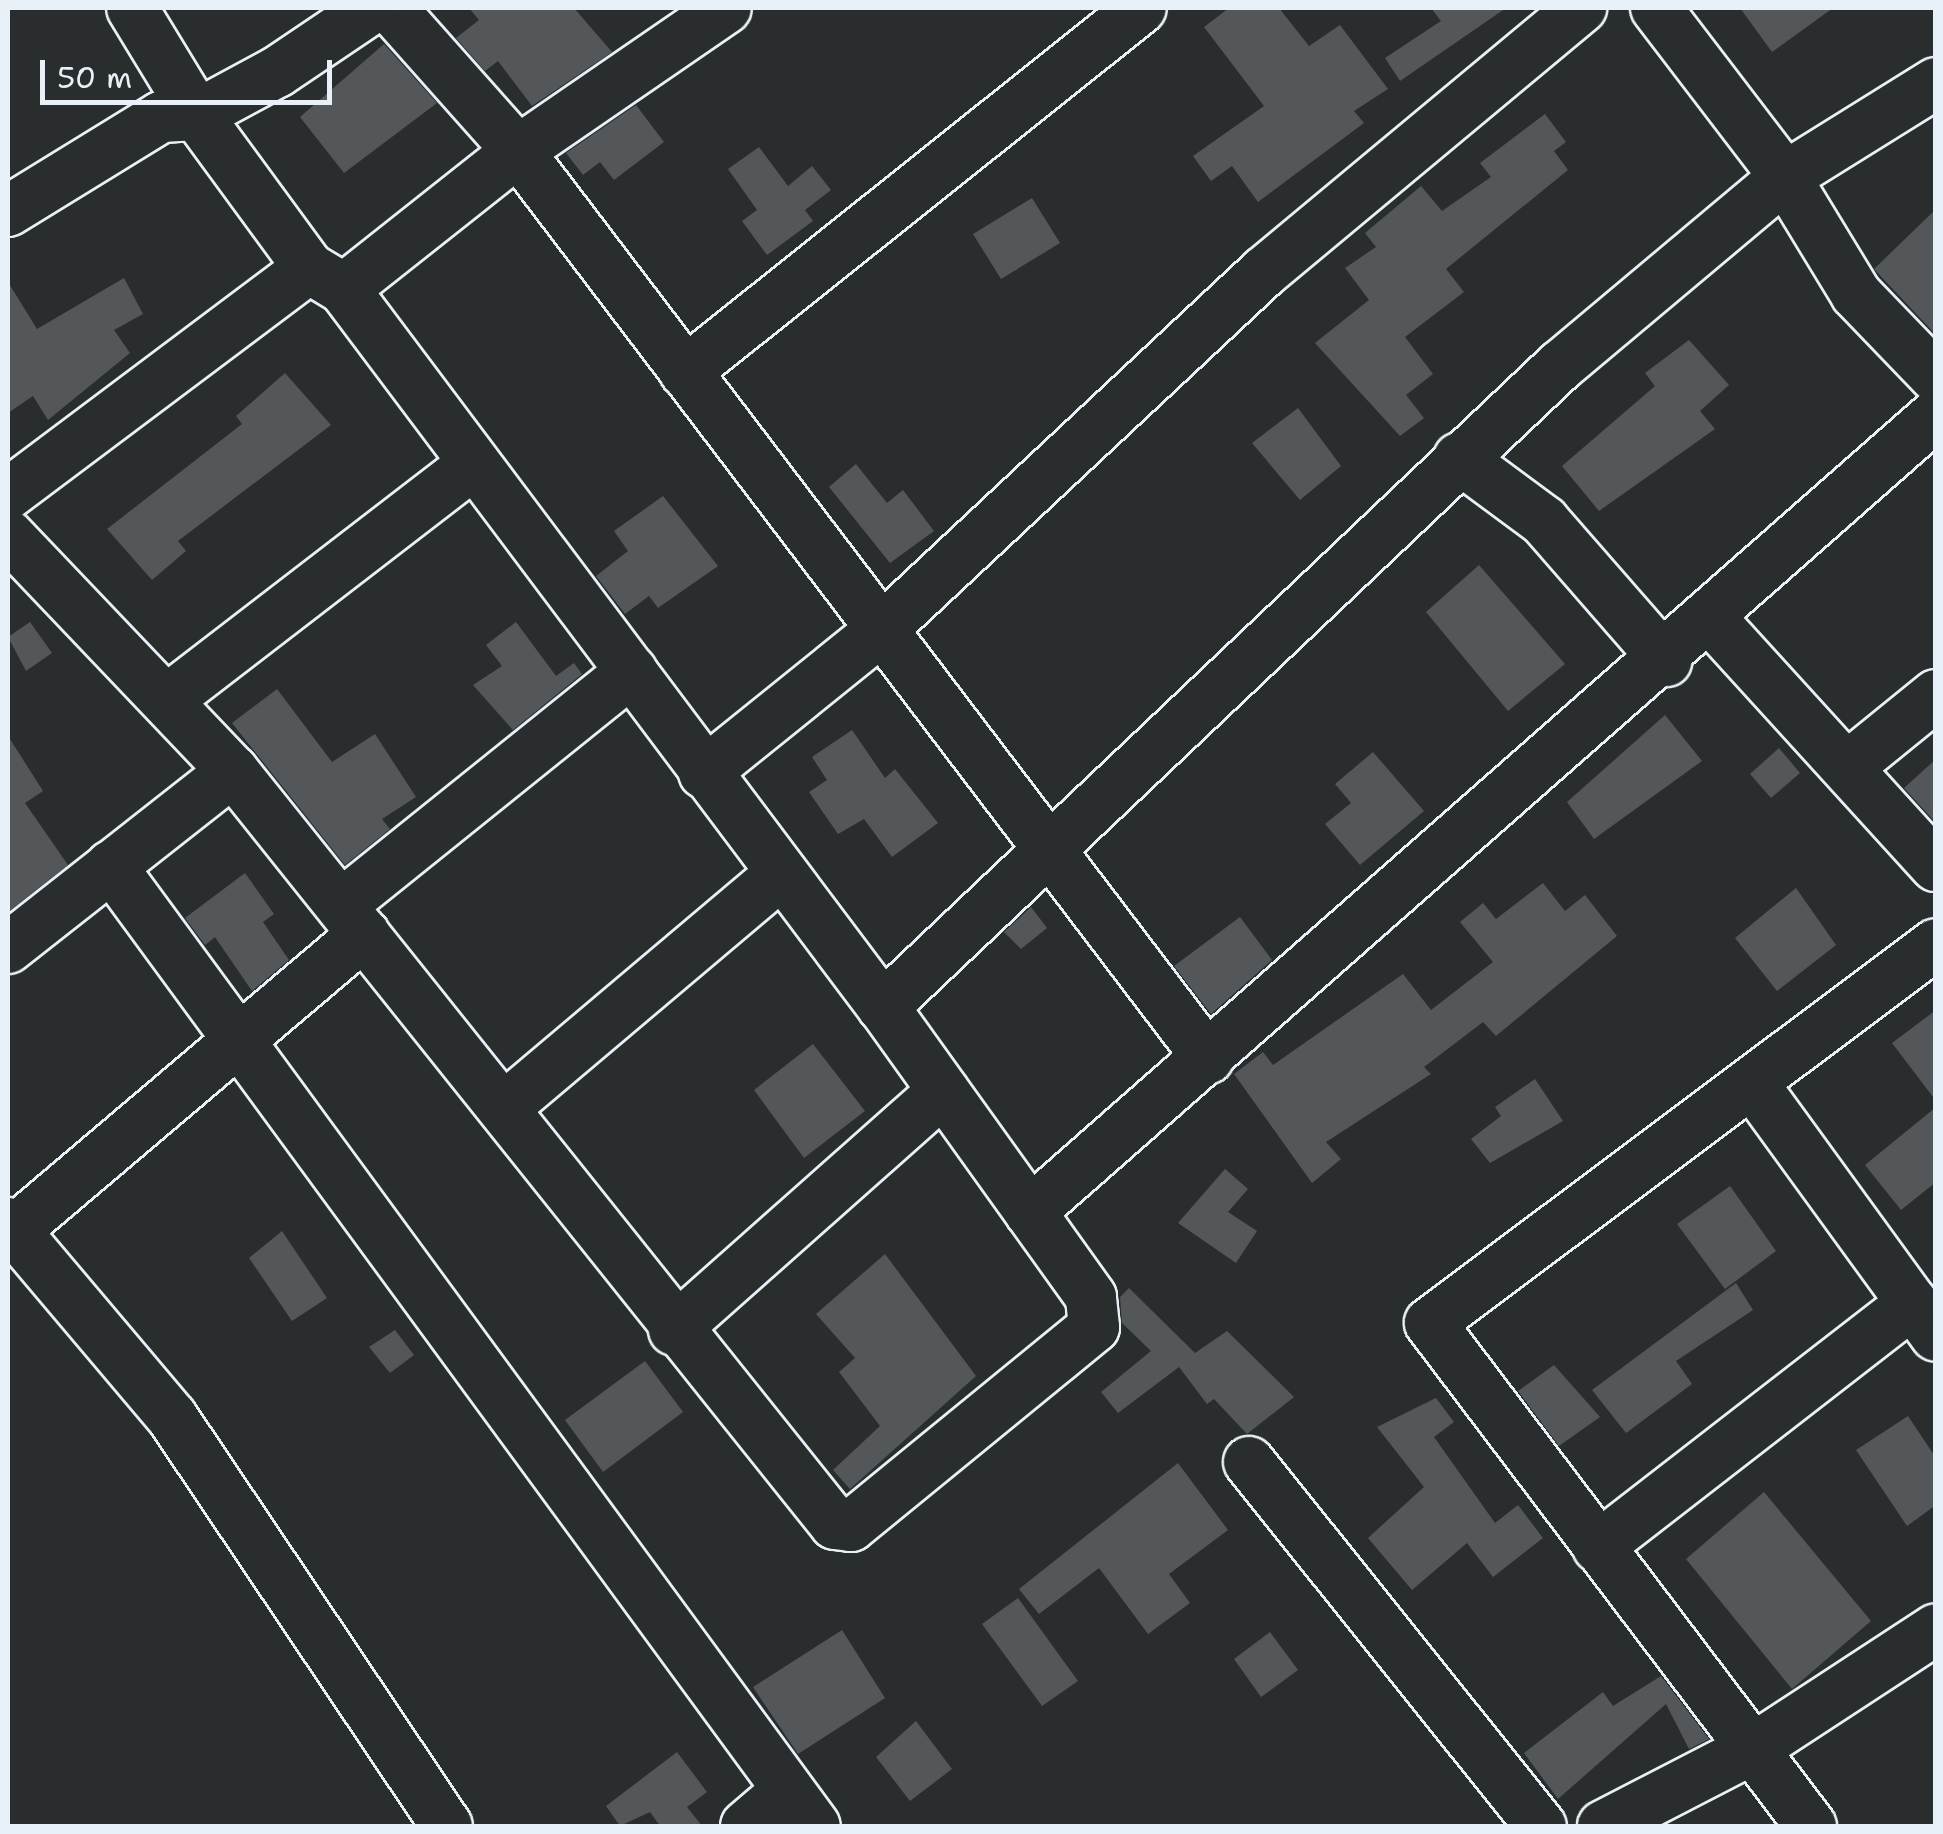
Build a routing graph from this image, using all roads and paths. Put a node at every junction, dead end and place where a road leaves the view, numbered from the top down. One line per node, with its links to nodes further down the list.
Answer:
1 (132, 8): 9 (street)
2 (372, 8): 9 (street)
3 (391, 8): 10 (street)
4 (726, 8): 10 (street)
5 (1141, 8): 14 (street)
6 (1581, 8): 22 (street)
7 (1656, 8): 11 (street)
8 (1936, 84): 11 (street)
9 (196, 115): 12 (street); 13 (street)
10 (518, 151): 13 (street); 14 (street)
11 (1785, 177): 15 (street); 17 (street)
12 (8, 211)
13 (327, 279): 18 (street); 19 (street)
14 (685, 372): 22 (street)
15 (1936, 377)
16 (1936, 415): 21 (street)
17 (1459, 458): 23 (street); 30 (street)
18 (473, 464): 24 (street); 26 (street)
19 (8, 494)
20 (8, 535): 26 (street)
21 (1710, 620): 23 (street); 27 (street)
22 (879, 632): 29 (street); 30 (street)
23 (1666, 660): 39 (street)
24 (632, 671): 29 (street); 34 (street)
25 (1936, 696): 27 (street)
26 (168, 700): 28 (street)
27 (1850, 765): 32 (street)
28 (233, 771): 31 (street); 34 (street)
29 (704, 772): 33 (street)
30 (1051, 852): 37 (street); 39 (street)
31 (111, 866): 36 (street); 38 (street)
32 (1936, 866)
33 (781, 874): 37 (street); 42 (street)
34 (352, 919): 38 (street); 42 (street)
35 (1936, 944): 40 (street)
36 (8, 948)
37 (882, 1007): 41 (street)
38 (238, 1032): 44 (street); 51 (street)
39 (1208, 1058): 43 (street)
40 (1754, 1084): 45 (street); 48 (street)
41 (943, 1090): 43 (street); 46 (street)
42 (505, 1107): 46 (street)
43 (1030, 1212): 46 (street)
44 (10, 1229): 52 (street)
45 (1924, 1319): 48 (street)
46 (674, 1330)
47 (1249, 1462): 54 (street)
48 (1598, 1546): 50 (street)
49 (1936, 1629): 50 (street)
50 (1756, 1747): 55 (street); 56 (street)
51 (801, 1808): 53 (street)
52 (447, 1826)
53 (746, 1826)
54 (1541, 1826)
55 (1603, 1826)
56 (1810, 1826)

